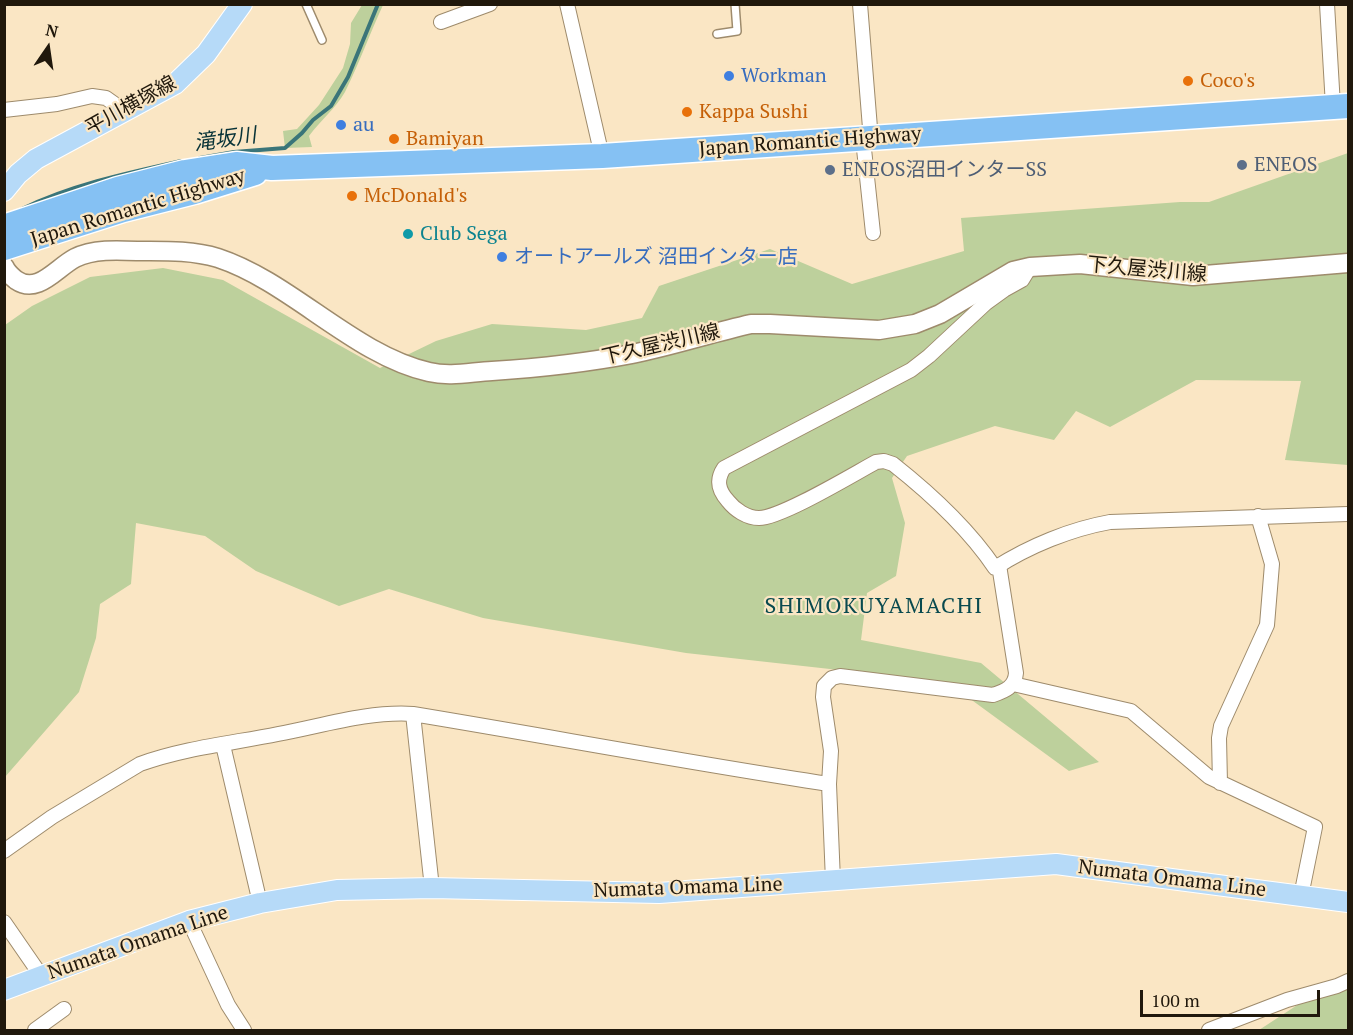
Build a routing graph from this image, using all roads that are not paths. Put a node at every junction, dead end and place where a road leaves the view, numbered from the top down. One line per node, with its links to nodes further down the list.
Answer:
1 (242, 4): 13 (main road, 平川横塚線)
2 (306, 4): 10 (lane)
3 (567, 4): 15 (street)
4 (735, 4): 9 (lane)
5 (860, 4): 14 (street)
6 (1327, 4): 11 (street)
7 (489, 5): 8 (street)
8 (441, 22)
9 (717, 34)
10 (322, 40)
11 (1341, 106): 14 (highway, Japan Romantic Highway)
12 (4, 110): 13 (street)
13 (123, 110): 17 (main road, 平川横塚線)
14 (868, 138): 15 (highway, Japan Romantic Highway); 19 (street)
15 (602, 156): 16 (highway, Japan Romantic Highway)
16 (272, 168): 18 (highway, Japan Romantic Highway); 20 (highway, Japan Romantic Highway)
17 (4, 191)
18 (4, 227)
19 (873, 233)
20 (4, 248)
21 (1348, 263): 23 (main road, 下久屋渋川線)
22 (4, 266): 23 (main road, 下久屋渋川線)
23 (1030, 267): 26 (street)
24 (1348, 514): 25 (street)
25 (1258, 516): 26 (street); 30 (street)
26 (999, 565): 27 (street)
27 (1013, 684): 30 (street); 31 (street)
28 (413, 714): 29 (street); 31 (street); 34 (street)
29 (223, 745): 32 (street); 37 (street)
30 (1220, 783): 35 (street)
31 (829, 784): 33 (street)
32 (4, 851)
33 (833, 881): 34 (main road, Numata Omama Line); 35 (main road, Numata Omama Line)
34 (432, 888): 37 (main road, Numata Omama Line)
35 (1301, 896): 36 (main road, Numata Omama Line)
36 (1348, 902)
37 (260, 903): 38 (main road, Numata Omama Line)
38 (189, 921): 40 (main road, Numata Omama Line); 45 (street)
39 (4, 922): 40 (street)
40 (42, 976): 42 (main road, Numata Omama Line)
41 (1348, 981): 46 (street)
42 (4, 990)
43 (64, 1009): 44 (street)
44 (35, 1030)
45 (244, 1030)
46 (1209, 1030)

